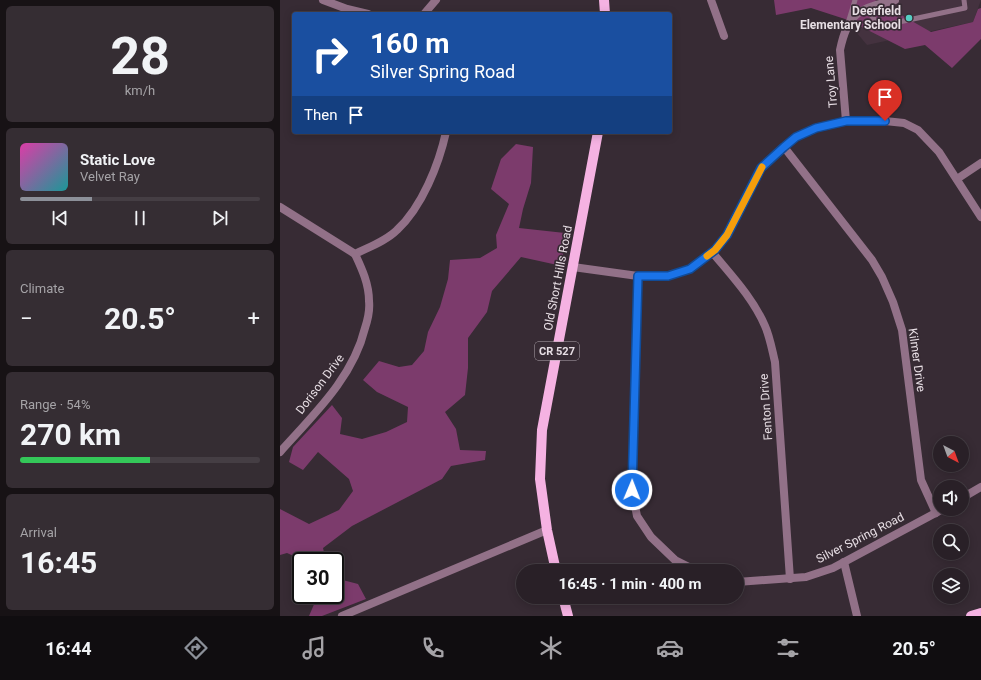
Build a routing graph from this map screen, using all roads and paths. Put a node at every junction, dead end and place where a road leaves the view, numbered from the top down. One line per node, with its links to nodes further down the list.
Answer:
1 (323, 0): 9 (street)
2 (436, 0): 10 (street)
3 (604, 0): 11 (main road)
4 (711, 0): 13 (street)
5 (854, 0): 12 (lane)
6 (895, 0): 8 (street, Troy Lane)
7 (964, 0): 8 (lane)
8 (866, 9): 12 (street, Troy Lane)
9 (360, 12)
10 (426, 12)
11 (605, 12)
12 (849, 22): 14 (street, Troy Lane)
13 (724, 36)
14 (846, 121): 17 (street); 19 (street)
15 (446, 134): 23 (street)
16 (598, 134): 24 (main road, Old Short Hills Road / CR 527)
17 (784, 147): 22 (street); 29 (street, Kilmer Drive)
18 (981, 163): 19 (street)
19 (957, 180): 21 (street)
20 (281, 210): 23 (street)
21 (981, 217)
22 (712, 252): 25 (street); 35 (street, Fenton Drive)
23 (355, 254): 26 (street, Dorison Drive)
24 (573, 267): 25 (street); 31 (main road, Old Short Hills Road / CR 527)
25 (638, 276): 34 (street)
26 (280, 452)
27 (981, 487): 28 (street)
28 (969, 494)
29 (933, 500)
30 (933, 515): 32 (street, Silver Spring Road)
31 (547, 530): 33 (main road, Old Short Hills Road / CR 527); 39 (street)
32 (844, 562): 35 (street, Silver Spring Road); 41 (street)
33 (554, 564)
34 (683, 564)
35 (790, 579): 36 (street, Silver Spring Road)
36 (744, 582)
37 (565, 604): 40 (main road)
38 (981, 613): 42 (main road)
39 (342, 616)
40 (568, 616)
41 (857, 616)
42 (971, 616)

